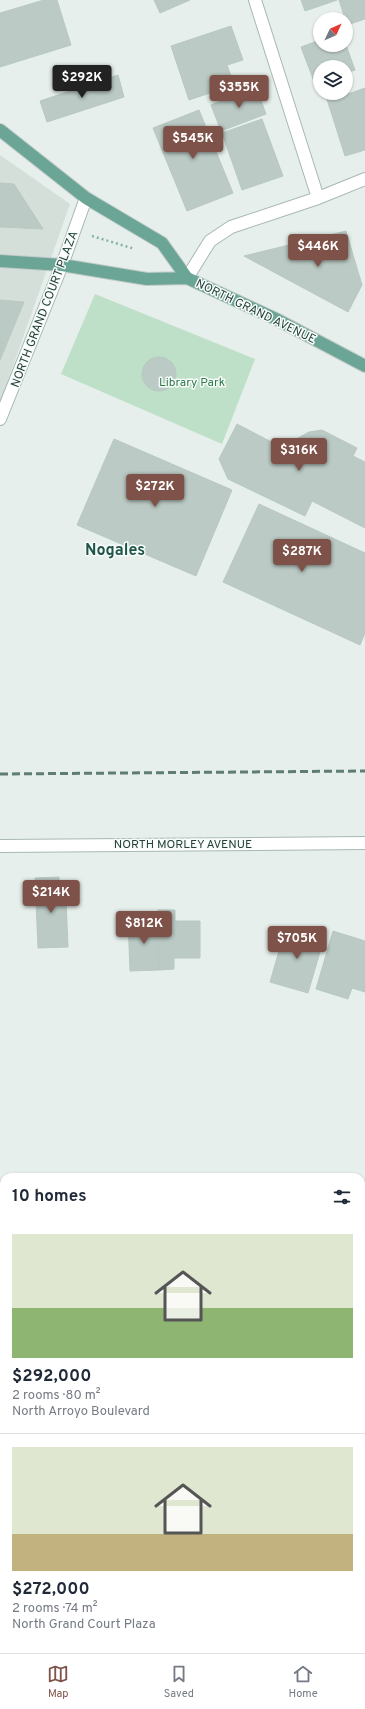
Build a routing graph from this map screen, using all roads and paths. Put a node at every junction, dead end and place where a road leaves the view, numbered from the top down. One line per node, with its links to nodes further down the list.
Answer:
1 (255, 0): 5 (street)
2 (0, 130): 4 (main road)
3 (365, 179): 5 (street)
4 (86, 198): 9 (street, NORTH GRAND COURT PLAZA); 10 (main road)
5 (318, 198): 10 (street)
6 (88, 234): 7 (path)
7 (140, 251)
8 (0, 261): 9 (main road, NORTH GRAND AVENUE)
9 (62, 265): 10 (main road, NORTH GRAND AVENUE); 12 (street, NORTH GRAND COURT PLAZA)
10 (187, 278): 11 (main road, NORTH GRAND AVENUE)
11 (365, 366)
12 (0, 419)
13 (365, 843): 14 (street, NORTH MORLEY AVENUE)
14 (0, 846)

